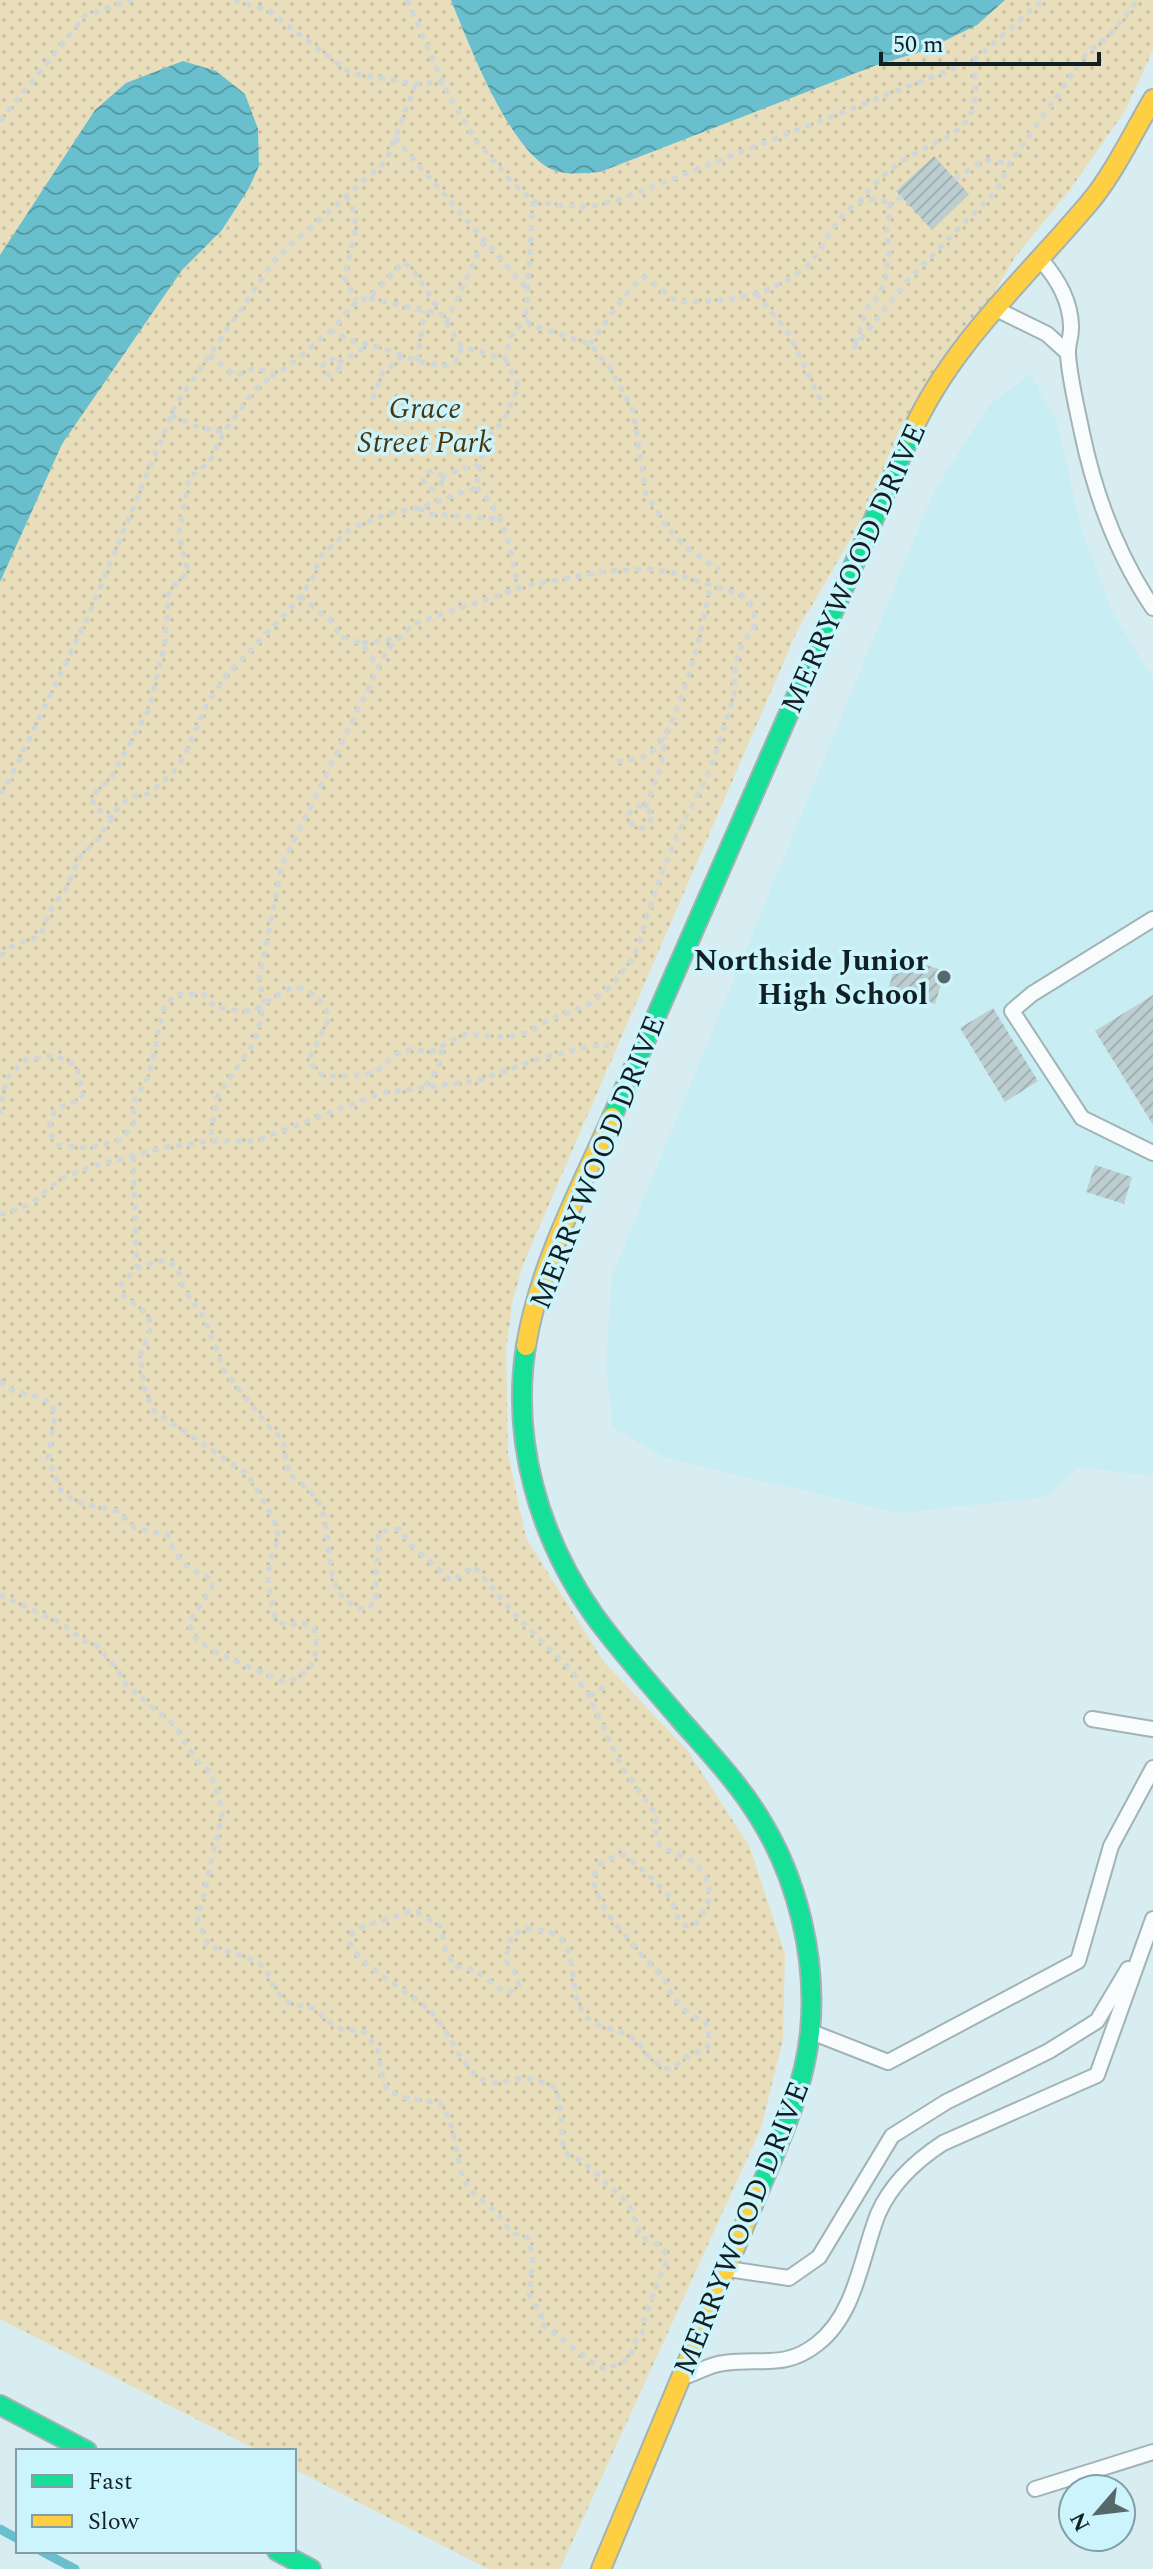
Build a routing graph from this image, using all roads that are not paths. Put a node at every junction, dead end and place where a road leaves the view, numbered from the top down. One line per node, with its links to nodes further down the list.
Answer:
1 (1153, 99): 2 (main road, MERRYWOOD DRIVE)
2 (1041, 259): 3 (main road, MERRYWOOD DRIVE); 4 (lane)
3 (996, 309): 4 (lane); 13 (main road, MERRYWOOD DRIVE)
4 (1068, 353): 5 (lane)
5 (1153, 608)
6 (1153, 919): 7 (lane)
7 (1153, 1153)
8 (1092, 1719): 9 (lane)
9 (1153, 1729)
10 (1153, 1768): 13 (lane)
11 (1153, 1919): 12 (lane)
12 (1145, 1942): 14 (lane); 15 (lane)
13 (810, 2032): 14 (main road, MERRYWOOD DRIVE)
14 (728, 2269): 15 (main road, MERRYWOOD DRIVE)
15 (681, 2378): 22 (main road, MERRYWOOD DRIVE)
16 (0, 2405): 17 (main road)
17 (83, 2449)
18 (1153, 2452): 19 (lane)
19 (1035, 2489)
20 (281, 2553): 21 (main road)
21 (311, 2569)
22 (601, 2569)

